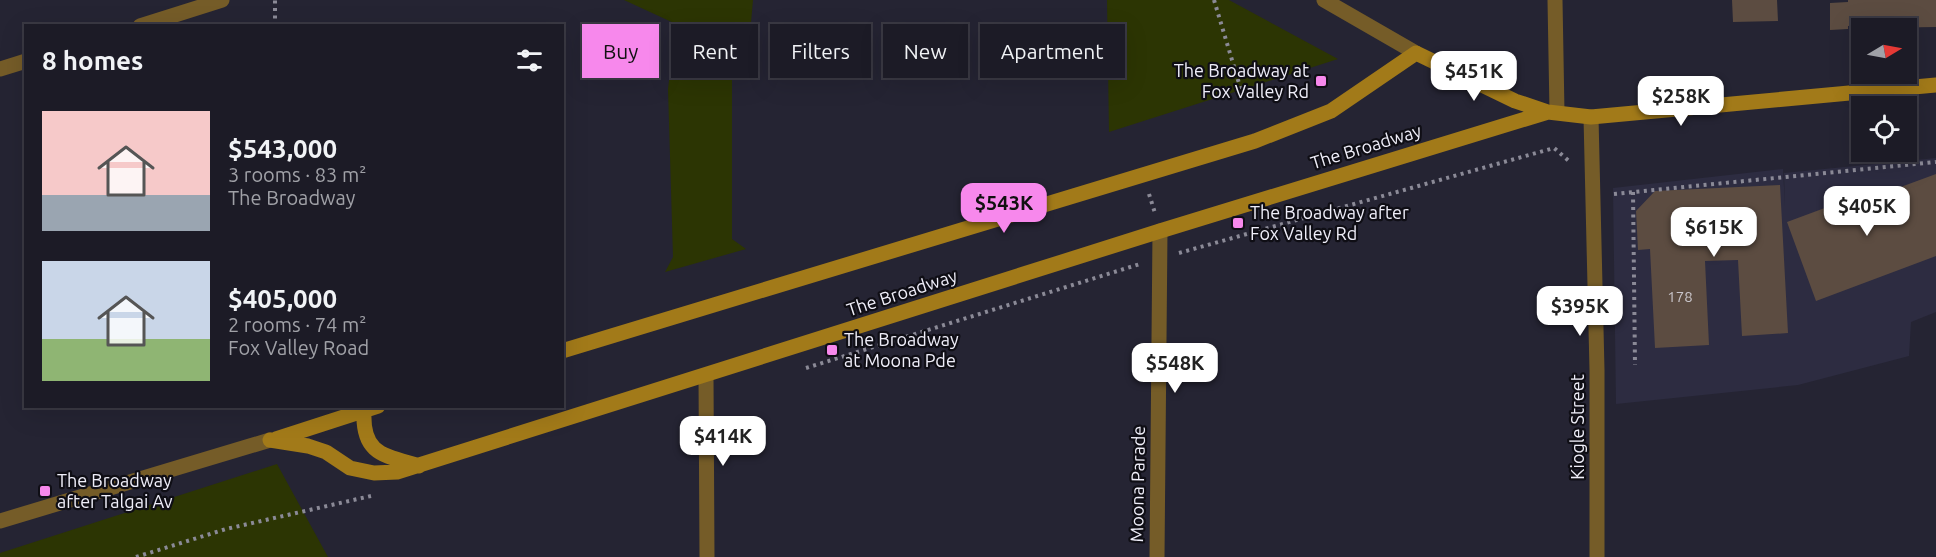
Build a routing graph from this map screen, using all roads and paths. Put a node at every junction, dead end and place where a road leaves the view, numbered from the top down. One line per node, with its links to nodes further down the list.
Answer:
1 (222, 0): 6 (street)
2 (275, 0): 7 (path)
3 (1214, 0): 12 (path)
4 (1323, 0): 8 (street)
5 (1555, 0): 13 (street)
6 (146, 24)
7 (275, 24)
8 (1416, 53): 13 (street); 17 (street)
9 (24, 62): 10 (street)
10 (0, 69)
11 (1936, 85): 14 (street)
12 (1241, 90)
13 (1553, 112): 14 (street); 20 (street, The Broadway)
14 (1591, 117): 34 (street, Kiogle Street)
15 (1936, 162): 18 (path)
16 (1569, 167): 21 (path)
17 (1144, 174): 20 (path); 22 (street)
18 (1633, 192): 19 (path); 23 (path)
19 (1612, 194)
20 (1160, 231): 21 (street, Moona Parade); 25 (street, The Broadway)
21 (1159, 258): 24 (path); 33 (street, Moona Parade)
22 (564, 350)
23 (1635, 365)
24 (797, 371)
25 (706, 376): 28 (street, The Broadway); 32 (street)
26 (371, 409): 27 (street, The Broadway); 28 (street)
27 (270, 440): 28 (street, The Broadway); 30 (street, The Broadway)
28 (419, 466)
29 (373, 495): 31 (path)
30 (0, 521)
31 (136, 557)
32 (707, 557)
33 (1157, 557)
34 (1597, 557)

